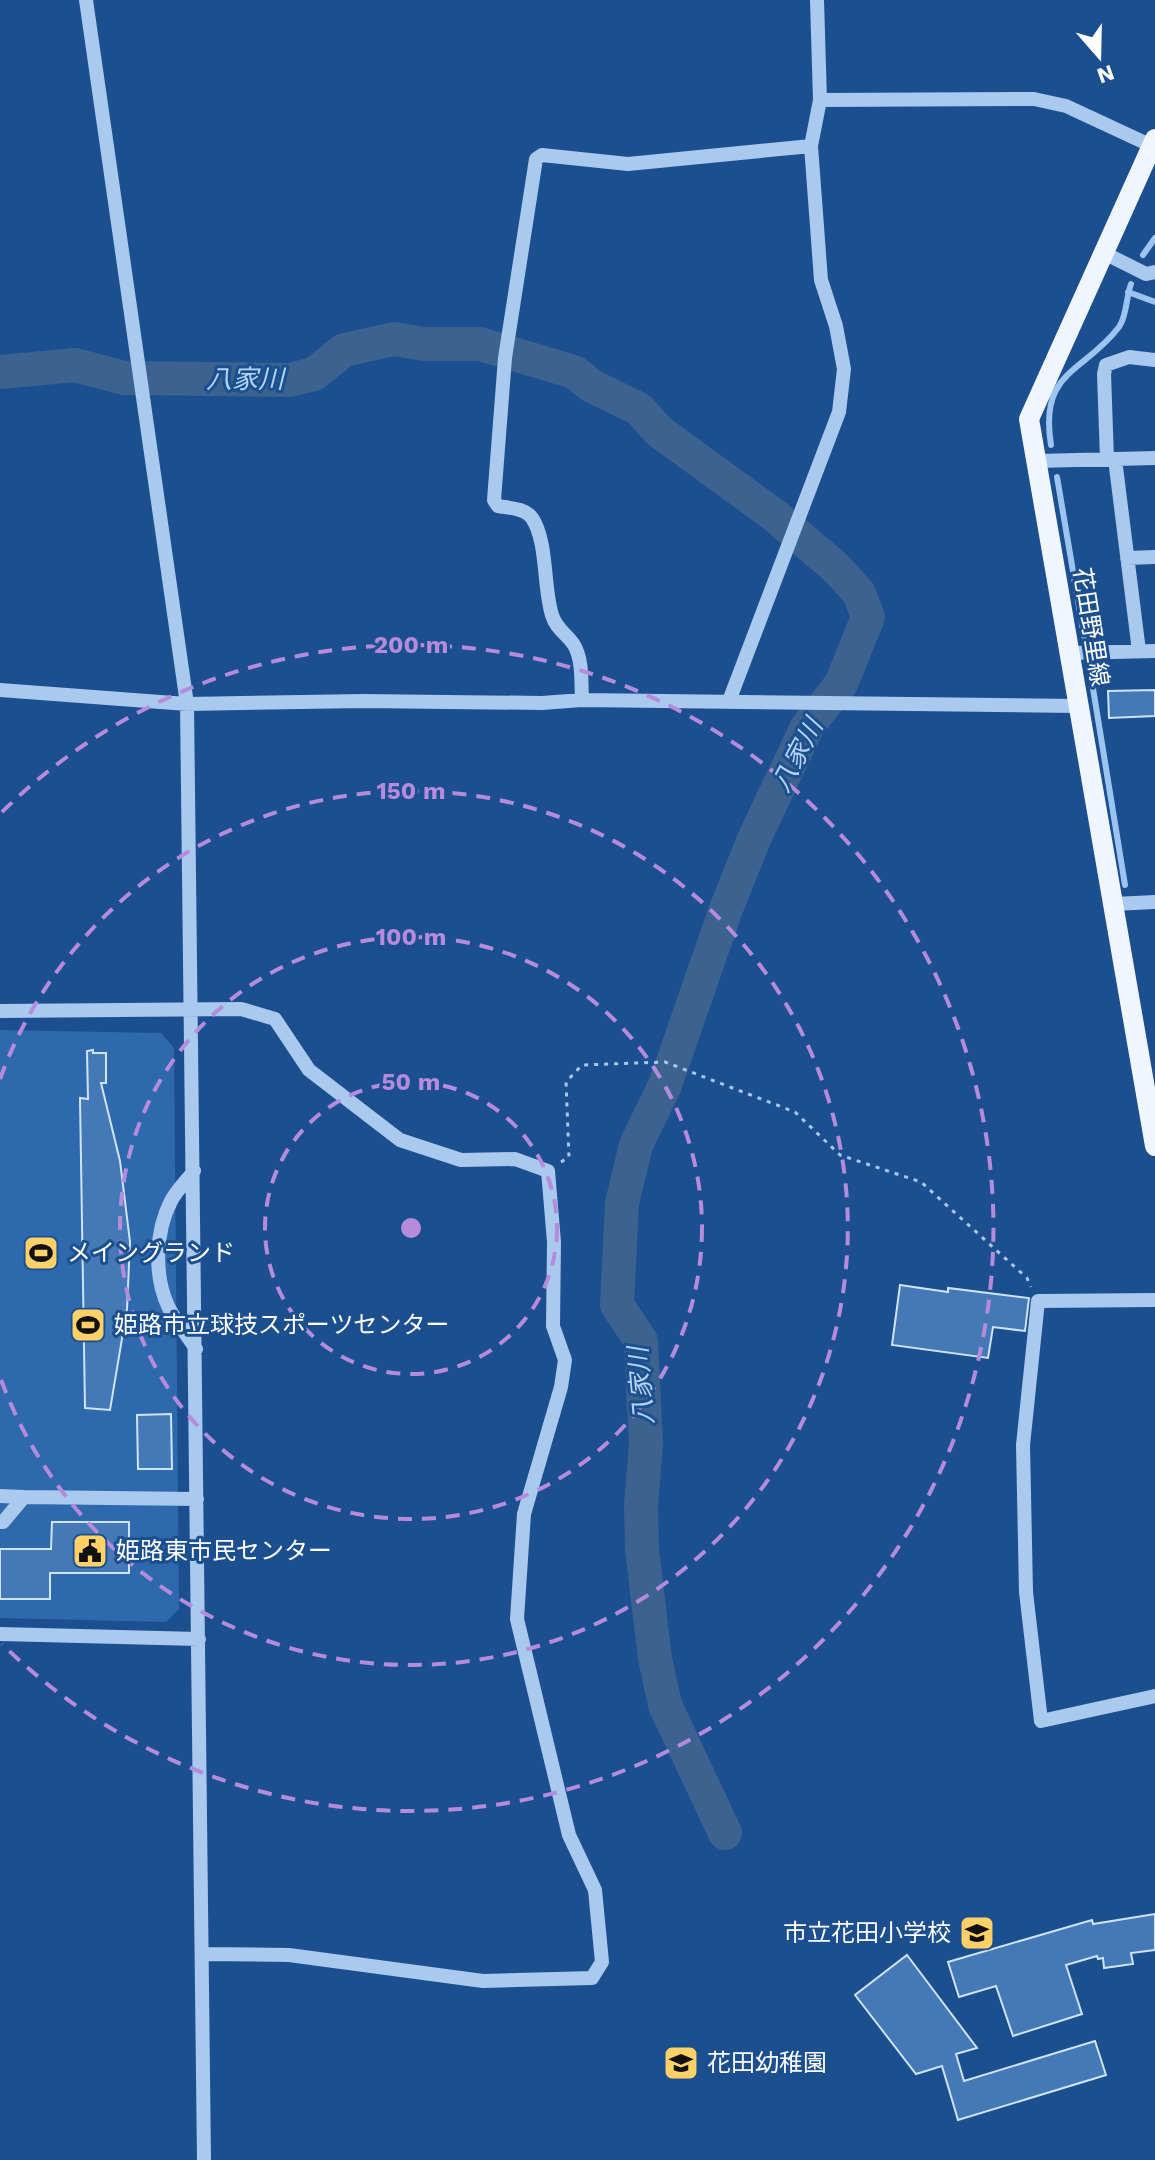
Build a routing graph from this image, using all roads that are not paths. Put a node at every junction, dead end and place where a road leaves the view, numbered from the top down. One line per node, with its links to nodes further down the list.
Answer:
1 (86, 0): 20 (street)
2 (817, 0): 3 (street)
3 (820, 100): 4 (street); 5 (street)
4 (1153, 143): 6 (main road, 花田野里線)
5 (811, 146): 18 (street); 19 (street)
6 (1104, 253): 7 (street); 11 (main road, 花田野里線)
7 (1155, 272)
8 (1155, 360): 10 (street)
9 (1155, 458): 10 (street)
10 (1111, 459): 11 (street); 13 (street)
11 (1037, 461): 16 (main road, 花田野里線)
12 (1155, 557): 13 (street)
13 (1127, 558): 14 (street)
14 (1139, 651): 15 (street); 16 (street)
15 (1155, 651)
16 (1071, 653): 21 (main road, 花田野里線)
17 (0, 690): 20 (street)
18 (582, 700): 19 (street); 20 (street)
19 (729, 701): 21 (street)
20 (187, 704): 25 (street)
21 (1078, 706): 23 (main road, 花田野里線)
22 (1155, 902): 23 (street)
23 (1113, 904): 26 (main road, 花田野里線)
24 (0, 1011): 25 (street)
25 (192, 1011): 27 (street); 37 (street)
26 (1155, 1146)
27 (194, 1171): 29 (street); 29 (street)
28 (1155, 1300): 36 (street)
29 (196, 1350): 32 (street)
30 (0, 1496): 31 (street)
31 (24, 1497): 32 (street); 33 (street)
32 (197, 1499): 35 (street)
33 (0, 1522)
34 (0, 1634): 35 (street)
35 (199, 1639): 37 (street)
36 (1155, 1696)
37 (202, 1954): 38 (street)
38 (204, 2160)

